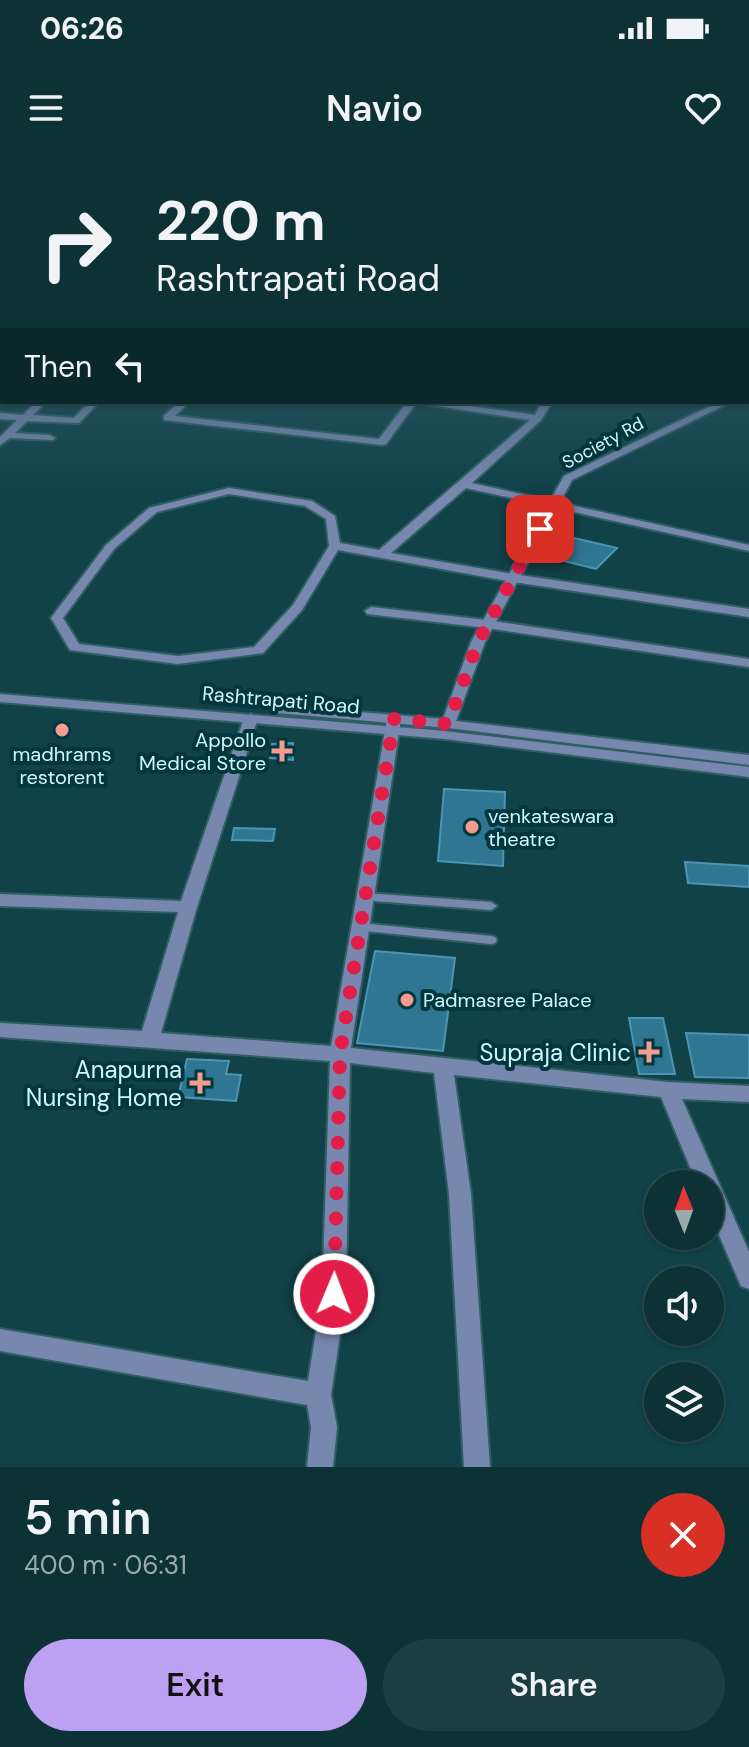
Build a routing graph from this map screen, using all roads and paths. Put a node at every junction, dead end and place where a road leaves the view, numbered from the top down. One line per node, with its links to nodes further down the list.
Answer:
1 (39, 404): 9 (street)
2 (92, 404): 9 (street)
3 (182, 404): 4 (street)
4 (410, 404)
5 (435, 404): 10 (street)
6 (546, 404): 10 (street)
7 (722, 404): 14 (street, Society Rd)
8 (0, 416): 9 (street)
9 (25, 417): 11 (street)
10 (538, 418): 13 (street)
11 (2, 438): 12 (street)
12 (50, 438)
13 (464, 484): 14 (street); 17 (street)
14 (553, 504): 16 (street); 18 (street, Society Rd)
15 (335, 546): 15 (street); 17 (street)
16 (749, 548)
17 (381, 555): 18 (street)
18 (513, 578): 20 (street); 21 (street, Society Rd)
19 (371, 611): 21 (street)
20 (749, 613)
21 (487, 624): 22 (street); 26 (street, Society Rd)
22 (749, 663)
23 (0, 687): 27 (street, Rashtrapati Road)
24 (0, 698): 25 (street, Rashtrapati Road)
25 (251, 718): 27 (street, Rashtrapati Road); 33 (street)
26 (448, 724): 27 (street, Rashtrapati Road); 28 (street, Rashtrapati Road)
27 (393, 725): 29 (street, Rashtrapati Road); 30 (street)
28 (749, 760)
29 (749, 772)
30 (365, 897): 32 (lane); 34 (street)
31 (0, 900): 33 (street)
32 (491, 906)
33 (188, 907): 37 (street)
34 (360, 927): 35 (lane); 38 (street)
35 (491, 940)
36 (0, 1030): 37 (street)
37 (150, 1038): 38 (street)
38 (340, 1054): 39 (street); 46 (street)
39 (443, 1066): 40 (street); 48 (street)
40 (668, 1090): 41 (street); 42 (street)
41 (749, 1094)
42 (702, 1170)
43 (724, 1221): 44 (street)
44 (749, 1279)
45 (0, 1340): 46 (street)
46 (318, 1395): 47 (street)
47 (320, 1467)
48 (477, 1467)

